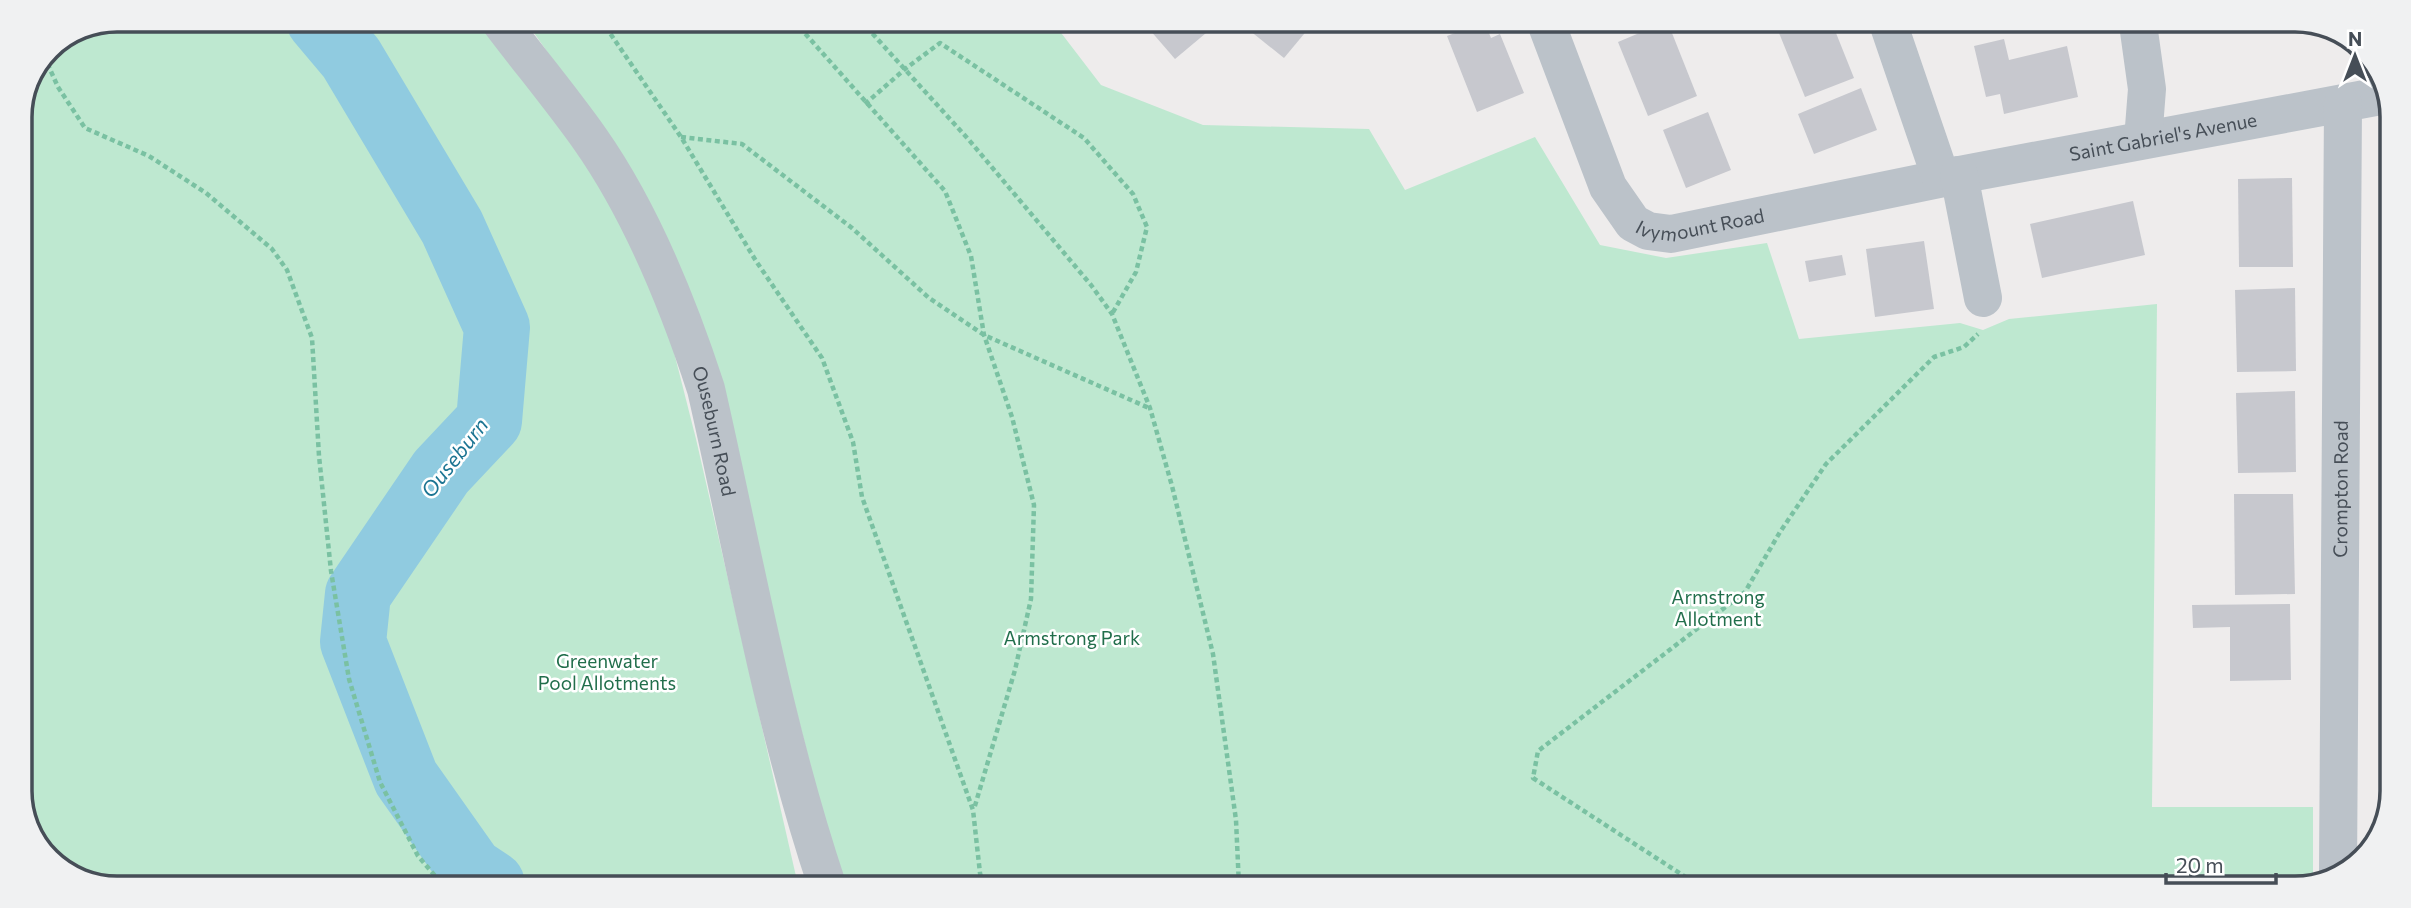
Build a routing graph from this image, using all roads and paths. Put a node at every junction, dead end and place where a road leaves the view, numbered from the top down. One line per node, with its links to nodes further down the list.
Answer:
1 (508, 32): 23 (street, Ouseburn Road)
2 (609, 32): 13 (path)
3 (803, 32): 11 (path)
4 (871, 32): 9 (path)
5 (1549, 32): 15 (street, Ivymount Road)
6 (1892, 32): 15 (street)
7 (2138, 32): 14 (street)
8 (48, 66): 22 (path)
9 (905, 69): 11 (path); 17 (path); 17 (path)
10 (2377, 97): 12 (street, Saint Gabriel's Avenue)
11 (866, 104): 18 (path)
12 (2343, 104): 14 (street, Saint Gabriel's Avenue); 21 (street, Crompton Road)
13 (681, 136): 18 (path); 20 (path)
14 (2143, 140): 15 (street, Saint Gabriel's Avenue)
15 (1950, 177): 16 (street)
16 (1983, 298): 26 (path)
17 (1112, 314): 19 (path)
18 (984, 335): 19 (path); 20 (path)
19 (1150, 408): 25 (path)
20 (973, 810): 24 (path)
21 (2338, 864)
22 (435, 876)
23 (824, 876)
24 (981, 876)
25 (1239, 876)
26 (1684, 876)

